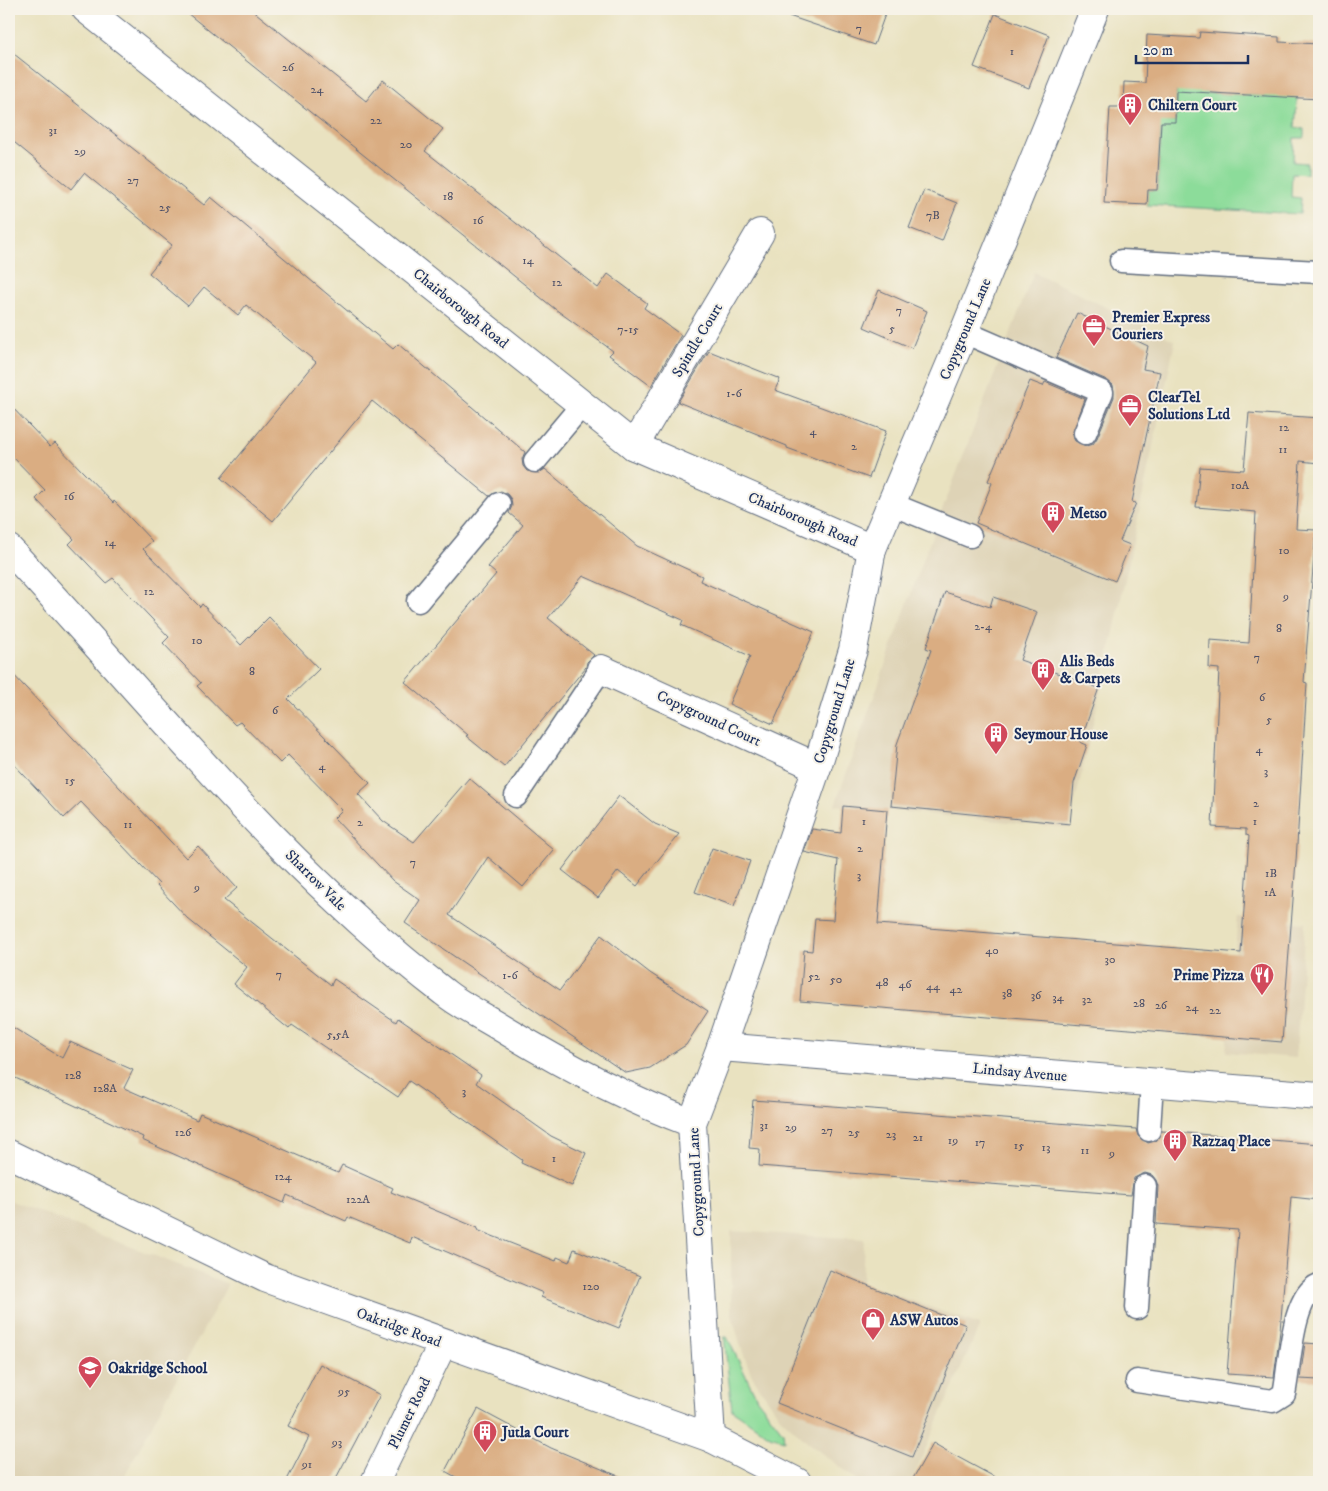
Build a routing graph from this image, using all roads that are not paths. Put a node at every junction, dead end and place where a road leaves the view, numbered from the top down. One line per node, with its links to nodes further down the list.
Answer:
1 (86, 9): 7 (street, Chairborough Road)
2 (1095, 9): 6 (street, Copyground Lane)
3 (760, 233): 9 (street, Spindle Court)
4 (1121, 261): 5 (lane)
5 (1319, 272)
6 (964, 332): 8 (lane); 12 (street, Copyground Lane)
7 (582, 405): 9 (street, Chairborough Road); 10 (lane)
8 (1085, 433)
9 (634, 446): 15 (street, Chairborough Road)
10 (535, 460)
11 (499, 504): 16 (lane)
12 (891, 504): 13 (lane); 15 (street, Copyground Lane)
13 (970, 536)
14 (9, 549): 23 (street, Sharrow Vale)
15 (872, 549): 18 (street, Copyground Lane)
16 (418, 601)
17 (601, 669): 18 (street, Copyground Court); 19 (lane)
18 (817, 767): 20 (street, Copyground Lane)
19 (516, 796)
20 (721, 1047): 21 (street, Lindsay Avenue); 23 (street, Copyground Lane)
21 (1152, 1082): 22 (street, Lindsay Avenue); 24 (lane)
22 (1319, 1096)
23 (692, 1123): 31 (street, Copyground Lane)
24 (1149, 1130)
25 (9, 1154): 29 (street, Oakridge Road)
26 (1146, 1186): 28 (lane)
27 (1319, 1285): 30 (lane)
28 (1137, 1308)
29 (443, 1343): 31 (street, Oakridge Road); 32 (street, Plumer Road)
30 (1137, 1381)
31 (711, 1438): 33 (street, Oakridge Road)
32 (374, 1482)
33 (797, 1482)

